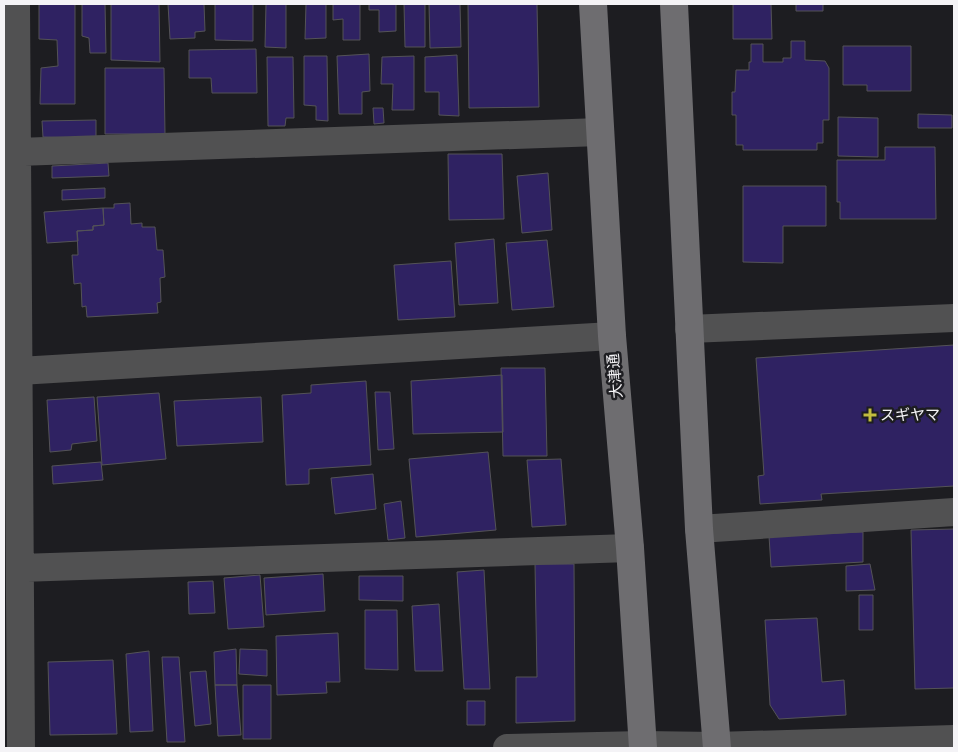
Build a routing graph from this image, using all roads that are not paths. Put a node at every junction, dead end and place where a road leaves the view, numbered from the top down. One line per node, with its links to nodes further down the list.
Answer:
1 (16, 4): 5 (street)
2 (593, 4): 4 (street, 大津通)
3 (674, 4): 7 (street)
4 (600, 132): 5 (street); 8 (street, 大津通)
5 (17, 152): 9 (street)
6 (954, 318): 7 (street)
7 (689, 329): 11 (street)
8 (612, 336): 9 (street); 12 (street, 大津通)
9 (19, 371): 13 (street)
10 (954, 512): 11 (street)
11 (699, 529): 16 (street)
12 (630, 548): 13 (street); 15 (street, 大津通)
13 (20, 568): 17 (street)
14 (954, 739): 16 (street)
15 (643, 746): 16 (street); 18 (street)
16 (716, 747)
17 (21, 748)
18 (506, 748)

